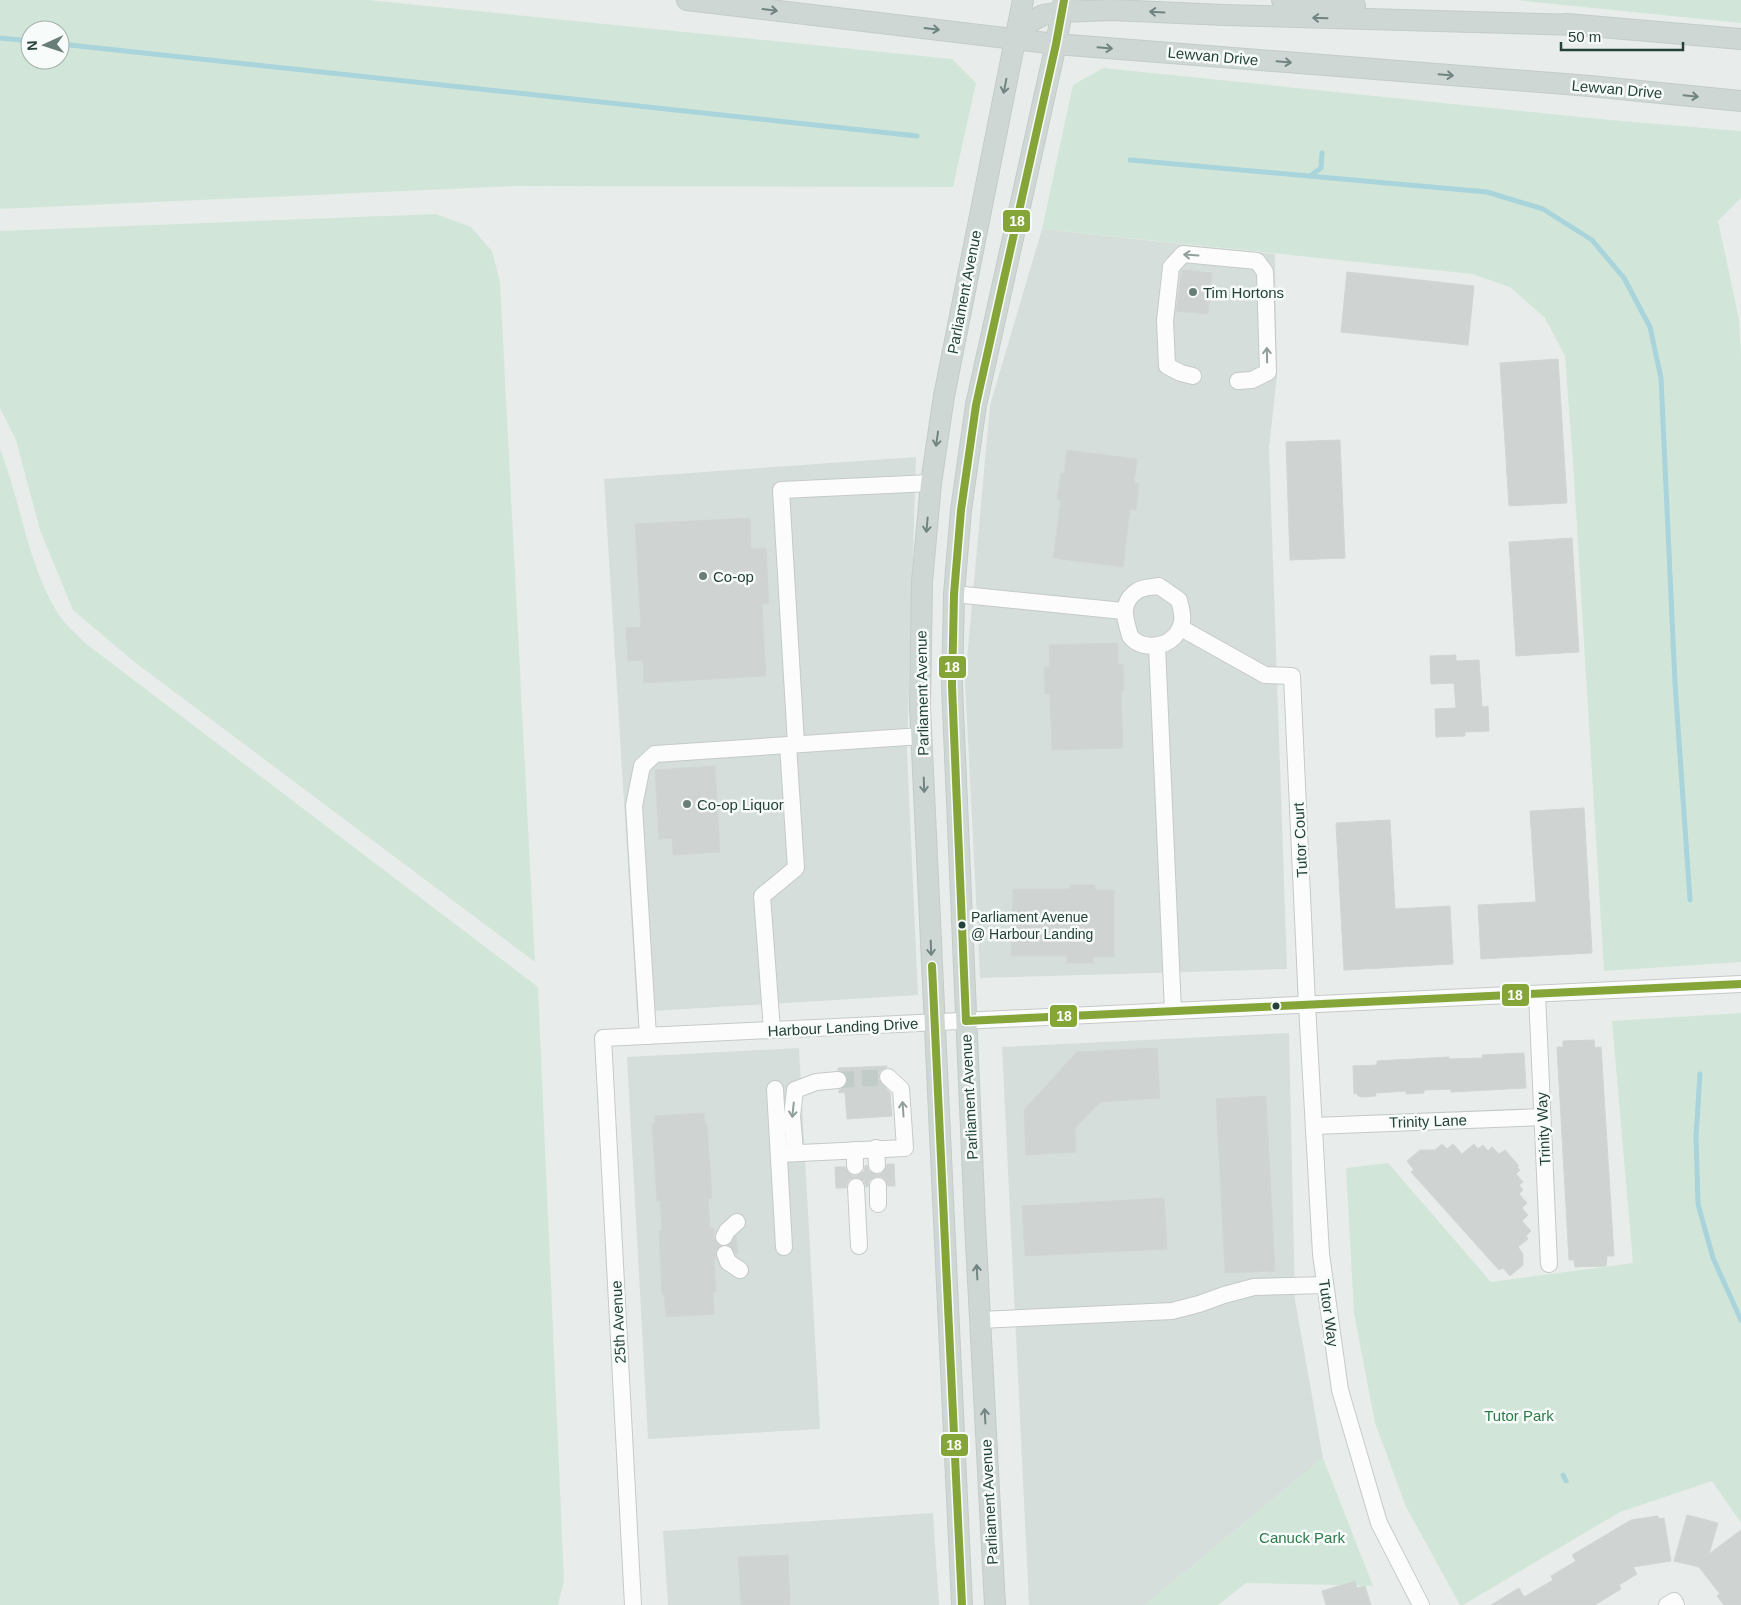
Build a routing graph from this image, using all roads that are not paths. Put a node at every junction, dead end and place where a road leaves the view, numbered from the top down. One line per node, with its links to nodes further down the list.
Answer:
1 (687, 0): 6 (main road, Lewvan Drive, one-way to 6)
2 (1022, 0): 6 (main road, Parliament Avenue)
3 (1282, 0): 5 (main road)
4 (1058, 6): 5 (main road, one-way to 4); 6 (main road); 8 (main road, Parliament Avenue)
5 (1578, 26): 7 (main road)
6 (1014, 39): 8 (main road, Lewvan Drive); 12 (main road, Parliament Avenue, one-way to 12)
7 (1741, 40)
8 (1056, 44): 9 (main road, Lewvan Drive, one-way to 9); 13 (main road, Parliament Avenue)
9 (1741, 101)
10 (1193, 376): 11 (street, one-way to 10)
11 (1238, 381)
12 (931, 482): 17 (main road, Parliament Avenue, one-way to 17); 18 (street)
13 (954, 594): 14 (street); 23 (main road, Parliament Avenue)
14 (1123, 611): 15 (street); 16 (street)
15 (1181, 628): 16 (street); 21 (street, Tutor Court)
16 (1157, 646): 22 (street)
17 (922, 736): 18 (street); 24 (main road, Parliament Avenue, one-way to 24)
18 (792, 744): 25 (street); 26 (street)
19 (1741, 984): 20 (street, Harbour Landing Drive)
20 (1537, 994): 21 (street, Harbour Landing Drive); 31 (street, Trinity Way)
21 (1307, 1005): 22 (street, Harbour Landing Drive); 32 (street, Tutor Way)
22 (1173, 1011): 23 (street, Harbour Landing Drive)
23 (966, 1021): 24 (street, Harbour Landing Drive); 50 (main road, Parliament Avenue, one-way to 23)
24 (934, 1022): 25 (street, Harbour Landing Drive); 52 (main road, Parliament Avenue)
25 (772, 1030): 26 (street, Harbour Landing Drive)
26 (648, 1036): 27 (street, Harbour Landing Drive)
27 (603, 1038): 51 (street, 25th Avenue)
28 (888, 1077): 33 (street, one-way to 28)
29 (838, 1080): 35 (street, one-way to 35)
30 (776, 1089): 36 (street)
31 (1542, 1117): 32 (street, Trinity Lane); 47 (street, Trinity Way)
32 (1314, 1126): 49 (street, Tutor Way)
33 (876, 1148): 34 (street); 37 (street)
34 (855, 1150): 35 (street); 38 (street)
35 (796, 1153): 36 (street)
36 (779, 1154): 45 (street)
37 (877, 1165)
38 (856, 1166)
39 (878, 1186): 41 (street)
40 (856, 1188): 44 (street)
41 (878, 1204)
42 (737, 1222): 43 (street)
43 (724, 1237)
44 (858, 1246)
45 (784, 1247)
46 (725, 1254): 48 (street)
47 (1549, 1264)
48 (740, 1270)
49 (1325, 1285): 50 (street); 54 (street, Tutor Way)
50 (980, 1320): 53 (main road, Parliament Avenue, one-way to 50)
51 (633, 1605)
52 (962, 1605)
53 (994, 1605)
54 (1421, 1605)
55 (1667, 1605): 56 (street)
56 (1676, 1605)

